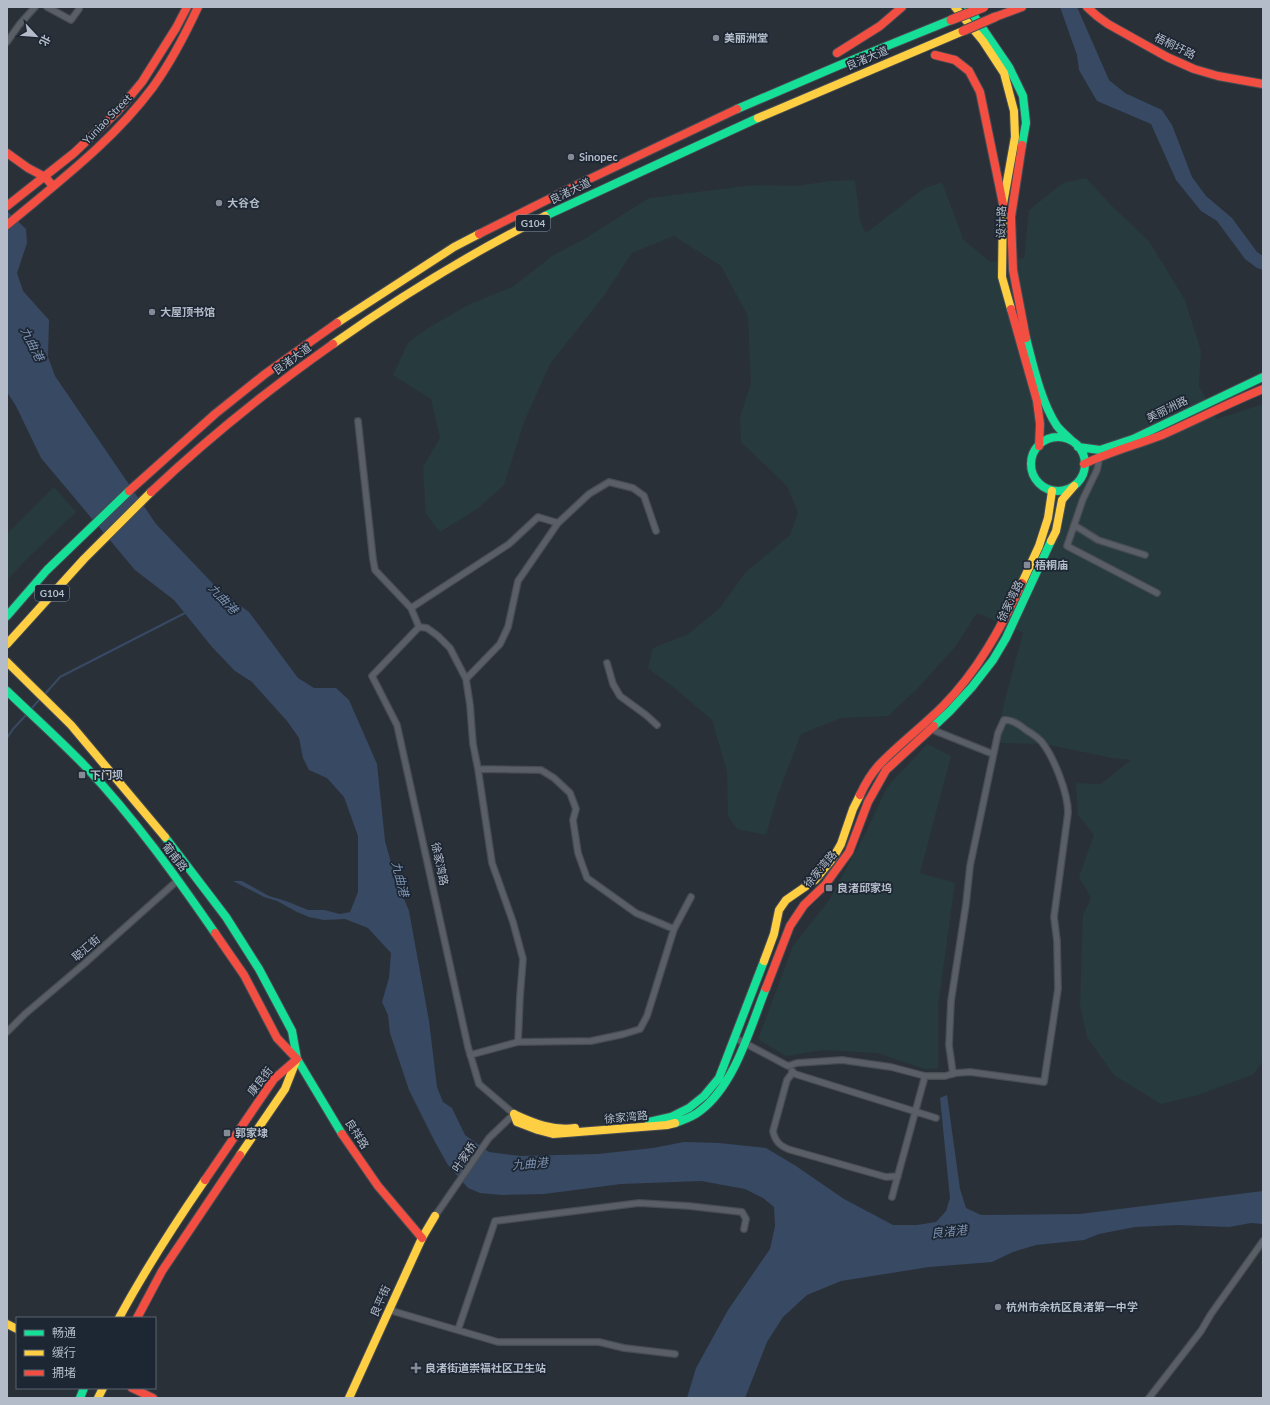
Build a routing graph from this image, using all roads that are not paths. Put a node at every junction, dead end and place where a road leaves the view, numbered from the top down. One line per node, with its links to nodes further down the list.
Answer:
1 (35, 7): 12 (street)
2 (47, 7): 11 (street)
3 (187, 7): 17 (main road, Yuniao Street)
4 (198, 7): 18 (main road, Yuniao Street)
5 (902, 7): 13 (main road)
6 (955, 7): 19 (main road, 设计路)
7 (968, 7): 25 (main road, 设计路)
8 (984, 7): 37 (main road, 良渚大道 / G104, bridge)
9 (1022, 7): 39 (main road, 良渚大道 / G104, bridge)
10 (1087, 7): 15 (main road, 梧桐圩路)
11 (79, 9)
12 (7, 42)
13 (837, 53)
14 (935, 55): 19 (main road)
15 (1263, 84)
16 (7, 152): 17 (main road)
17 (45, 177): 18 (main road); 20 (main road, Yuniao Street)
18 (53, 186): 21 (main road, Yuniao Street)
19 (1003, 204): 26 (main road, 设计路)
20 (7, 206)
21 (7, 225)
22 (1263, 377): 25 (main road, 美丽洲路)
23 (1263, 389): 27 (main road, 美丽洲路)
24 (358, 421): 36 (street)
25 (1075, 444): 26 (main road); 28 (main road)
26 (1039, 446): 30 (main road)
27 (1100, 456): 28 (main road, 美丽洲路); 32 (street)
28 (1084, 464): 29 (main road)
29 (1074, 486): 30 (main road); 46 (main road, 徐家湾路)
30 (1052, 490): 45 (main road, 徐家湾路)
31 (558, 523): 33 (street); 36 (street); 42 (street)
32 (1074, 525): 34 (street); 35 (street)
33 (656, 531)
34 (1145, 555)
35 (1157, 593)
36 (411, 608): 38 (street)
37 (7, 616)
38 (419, 627): 42 (street); 57 (street, 徐家湾路)
39 (7, 644)
40 (7, 662): 52 (main road, 葡甫路)
41 (607, 663): 44 (street)
42 (466, 679): 48 (street)
43 (8, 691): 49 (main road, 葡甫路)
44 (657, 725)
45 (922, 725): 46 (street); 54 (main road, 徐家湾路)
46 (931, 730): 47 (street); 56 (main road, 徐家湾路)
47 (993, 754): 61 (street); 61 (street)
48 (478, 769): 51 (street); 55 (street)
49 (178, 880): 53 (street, 聪汇街); 58 (main road, 葡甫路)
50 (691, 897): 51 (street)
51 (674, 929): 55 (street)
52 (292, 1031): 58 (main road, 良祥路)
53 (7, 1032)
54 (735, 1038): 56 (street); 64 (main road, 徐家湾路)
55 (518, 1042): 57 (street)
56 (744, 1043): 59 (street); 64 (main road, 徐家湾路)
57 (470, 1055): 64 (street, 徐家湾路)
58 (297, 1058): 70 (main road, 良祥路); 73 (main road, 康良街); 74 (main road, 康良街)
59 (788, 1066): 60 (street); 62 (street)
60 (794, 1072): 63 (street); 66 (street)
61 (953, 1074): 62 (street)
62 (925, 1076): 63 (street)
63 (915, 1112): 65 (street); 66 (street)
64 (514, 1114): 68 (street, 叶家桥)
65 (936, 1118)
66 (898, 1176): 67 (street)
67 (892, 1197)
68 (435, 1216): 70 (main road, 良平街)
69 (744, 1229): 77 (street)
70 (422, 1238): 72 (main road, 良平街)
71 (1263, 1241): 84 (street)
72 (389, 1310): 77 (street); 83 (main road, 良平街)
73 (120, 1317)
74 (138, 1317)
75 (7, 1324): 76 (main road)
76 (16, 1328)
77 (458, 1330): 78 (street)
78 (675, 1354)
79 (102, 1389): 81 (main road)
80 (134, 1389): 82 (main road)
81 (98, 1398)
82 (153, 1398)
83 (349, 1398)
84 (1149, 1398)

